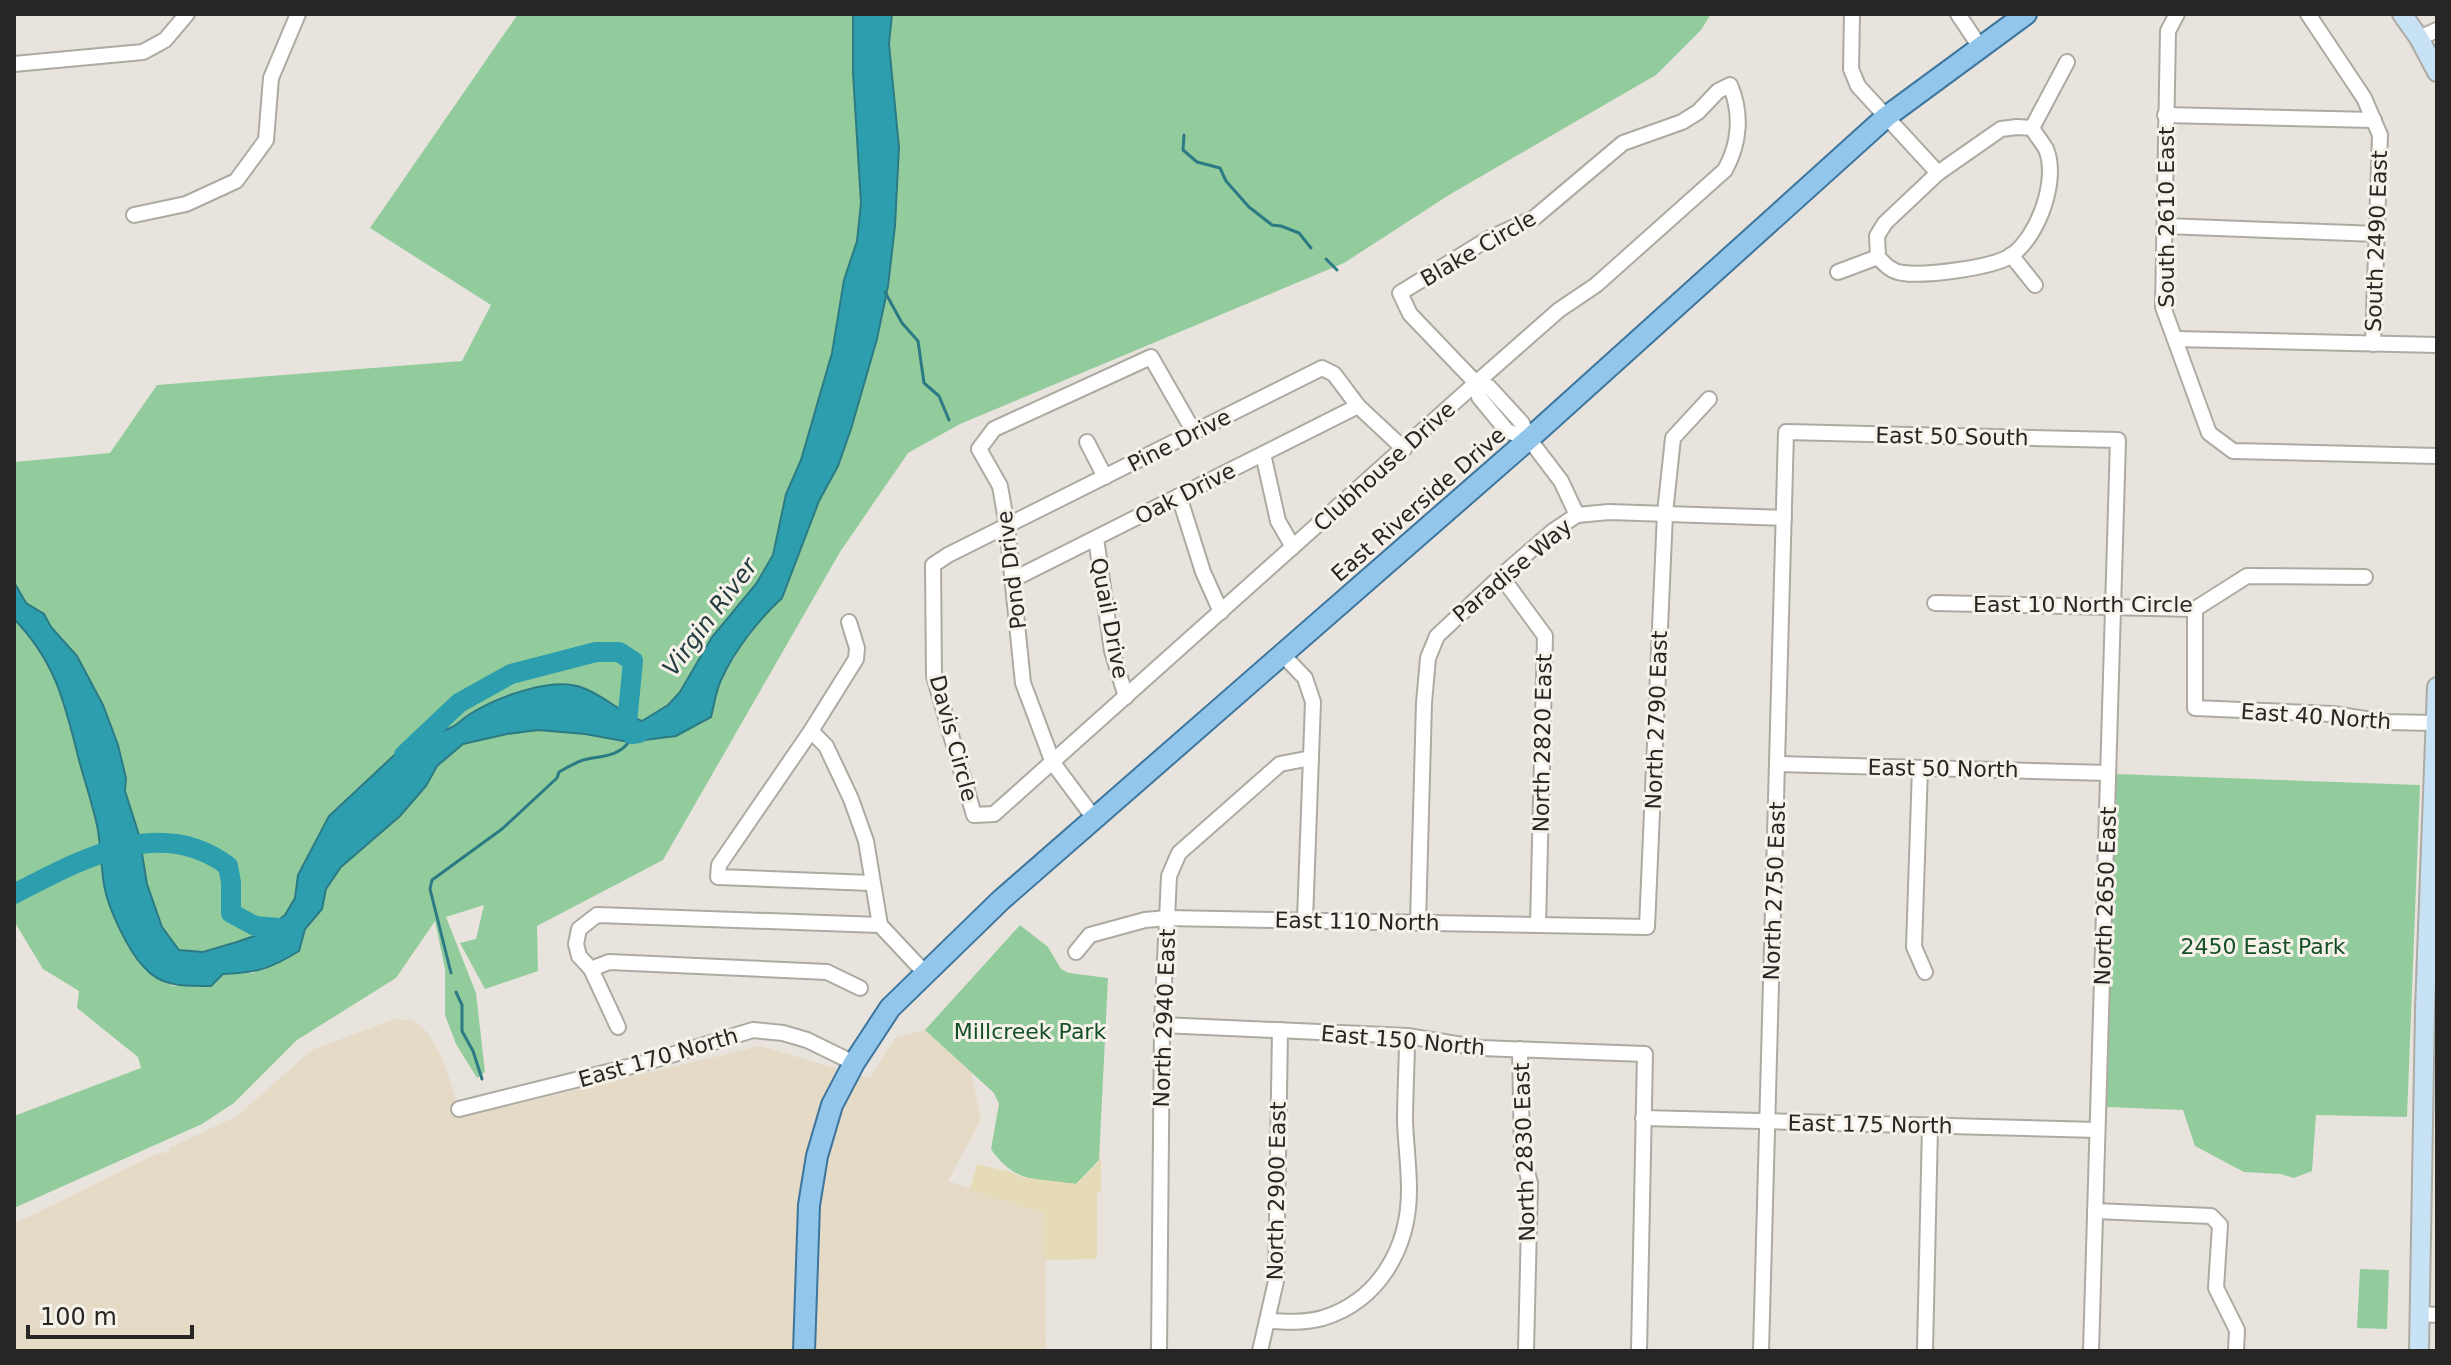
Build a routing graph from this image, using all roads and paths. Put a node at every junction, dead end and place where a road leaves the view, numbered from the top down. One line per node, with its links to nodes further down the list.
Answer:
1 (187, 14): 13 (street)
2 (298, 14): 21 (street)
3 (1852, 14): 17 (street)
4 (1958, 14): 11 (street)
5 (2026, 14): 11 (main road, East Riverside Drive)
6 (2177, 14): 16 (street, South 2610 East)
7 (2308, 14): 18 (street, South 2490 East)
8 (2402, 14): 10 (street)
9 (2437, 30): 10 (street)
10 (2419, 38): 14 (street)
11 (1980, 47): 17 (main road, East Riverside Drive)
12 (2067, 62): 19 (street)
13 (14, 64)
14 (2437, 72)
15 (1730, 85): 31 (street, Clubhouse Drive); 31 (street, Blake Circle)
16 (2165, 115): 18 (street); 22 (street, South 2610 East)
17 (1886, 117): 20 (street); 36 (main road, East Riverside Drive)
18 (2374, 120): 23 (street, South 2490 East)
19 (2032, 128): 20 (street); 24 (street)
20 (1938, 173): 25 (street)
21 (134, 215)
22 (2165, 226): 23 (street); 28 (street, South 2610 East)
23 (2377, 234): 29 (street, South 2490 East)
24 (2011, 255): 25 (street); 27 (street)
25 (1878, 257): 26 (street)
26 (1838, 272)
27 (2035, 285)
28 (2175, 339): 29 (street); 41 (street, South 2610 East)
29 (2373, 344): 30 (street)
30 (2437, 345)
31 (1476, 383): 36 (street); 39 (street, Clubhouse Drive)
32 (1709, 399): 44 (street, North 2790 East)
33 (1358, 406): 34 (street, Pine Drive); 39 (street, Pine Drive); 40 (street, Oak Drive)
34 (1194, 432): 42 (street, Pine Drive); 47 (street, Pond Drive)
35 (1786, 432): 37 (street, East 50 South); 46 (street, North 2750 East)
36 (1529, 439): 45 (street); 59 (main road, East Riverside Drive)
37 (2118, 440): 55 (street, North 2650 East)
38 (1087, 442): 42 (street)
39 (1404, 449): 49 (street, Clubhouse Drive)
40 (1263, 454): 43 (street, Oak Drive); 49 (street)
41 (2437, 456)
42 (1105, 477): 47 (street, Pine Drive)
43 (1179, 496): 48 (street, Oak Drive); 57 (street)
44 (1665, 513): 45 (street, Paradise Way); 46 (street, Paradise Way); 78 (street, North 2790 East)
45 (1577, 515): 51 (street, Paradise Way)
46 (1784, 518): 66 (street, North 2750 East)
47 (1007, 526): 50 (street, Pine Drive); 53 (street, Pond Drive)
48 (1096, 538): 53 (street, Oak Drive); 61 (street, Quail Drive)
49 (1293, 547): 57 (street, Clubhouse Drive)
50 (933, 565): 69 (street, Davis Circle)
51 (1501, 576): 75 (street, Paradise Way); 77 (street, North 2820 East)
52 (2365, 577): 56 (street, East 10 North Circle)
53 (1012, 580): 65 (street, Pond Drive)
54 (1935, 603): 55 (street, East 10 North Circle)
55 (2113, 607): 56 (street, East 10 North Circle); 68 (street, North 2650 East)
56 (2195, 609): 62 (street, East 40 North)
57 (1221, 612): 61 (street, Clubhouse Drive)
58 (849, 622): 63 (street)
59 (1282, 654): 64 (street); 70 (main road, East Riverside Drive)
60 (2437, 687): 62 (street)
61 (1126, 697): 65 (street, Clubhouse Drive)
62 (2436, 723): 71 (street)
63 (811, 731): 72 (street); 72 (street)
64 (1311, 758): 73 (street, North 2940 East); 74 (street)
65 (1053, 763): 69 (street, Clubhouse Drive); 70 (street, Pond Drive)
66 (1777, 764): 67 (street, East 50 North); 93 (street, North 2750 East)
67 (1920, 768): 68 (street, East 50 North); 81 (street)
68 (2108, 773): 95 (street, North 2650 East)
69 (974, 815)
70 (1094, 818): 82 (main road, East Riverside Drive)
71 (2434, 849): 84 (street)
72 (872, 883): 76 (street)
73 (1167, 918): 74 (street, East 110 North); 79 (street, East 110 North); 85 (street, North 2940 East)
74 (1305, 920): 75 (street, East 110 North)
75 (1418, 922): 77 (street, East 110 North)
76 (880, 925): 80 (street); 82 (street)
77 (1538, 925): 78 (street, East 110 North)
78 (1647, 927)
79 (1076, 952)
80 (591, 969): 83 (street); 86 (street)
81 (1925, 972)
82 (925, 973): 90 (main road, East Riverside Drive)
83 (860, 988)
84 (2431, 1009): 96 (street)
85 (1162, 1025): 87 (street, East 150 North); 101 (street, North 2940 East)
86 (618, 1027)
87 (1280, 1030): 88 (street, East 150 North); 99 (street, North 2900 East)
88 (1407, 1036): 89 (street, East 150 North); 99 (street)
89 (1520, 1049): 92 (street, East 150 North); 103 (street, North 2830 East)
90 (858, 1057): 91 (street, East 170 North); 100 (main road, East Riverside Drive)
91 (459, 1109)
92 (1643, 1118): 93 (street, East 175 North); 104 (street)
93 (1767, 1122): 94 (street, East 175 North); 105 (street, North 2750 East)
94 (1930, 1126): 95 (street, East 175 North); 106 (street)
95 (2097, 1130): 97 (street, North 2650 East)
96 (2430, 1136): 98 (street)
97 (2095, 1211): 107 (street, North 2650 East); 108 (street)
98 (2429, 1314): 109 (street)
99 (1268, 1321): 102 (street, North 2900 East)
100 (804, 1351)
101 (1159, 1351)
102 (1260, 1351)
103 (1526, 1351)
104 (1639, 1351)
105 (1761, 1351)
106 (1925, 1351)
107 (2091, 1351)
108 (2236, 1351)
109 (2419, 1351)

